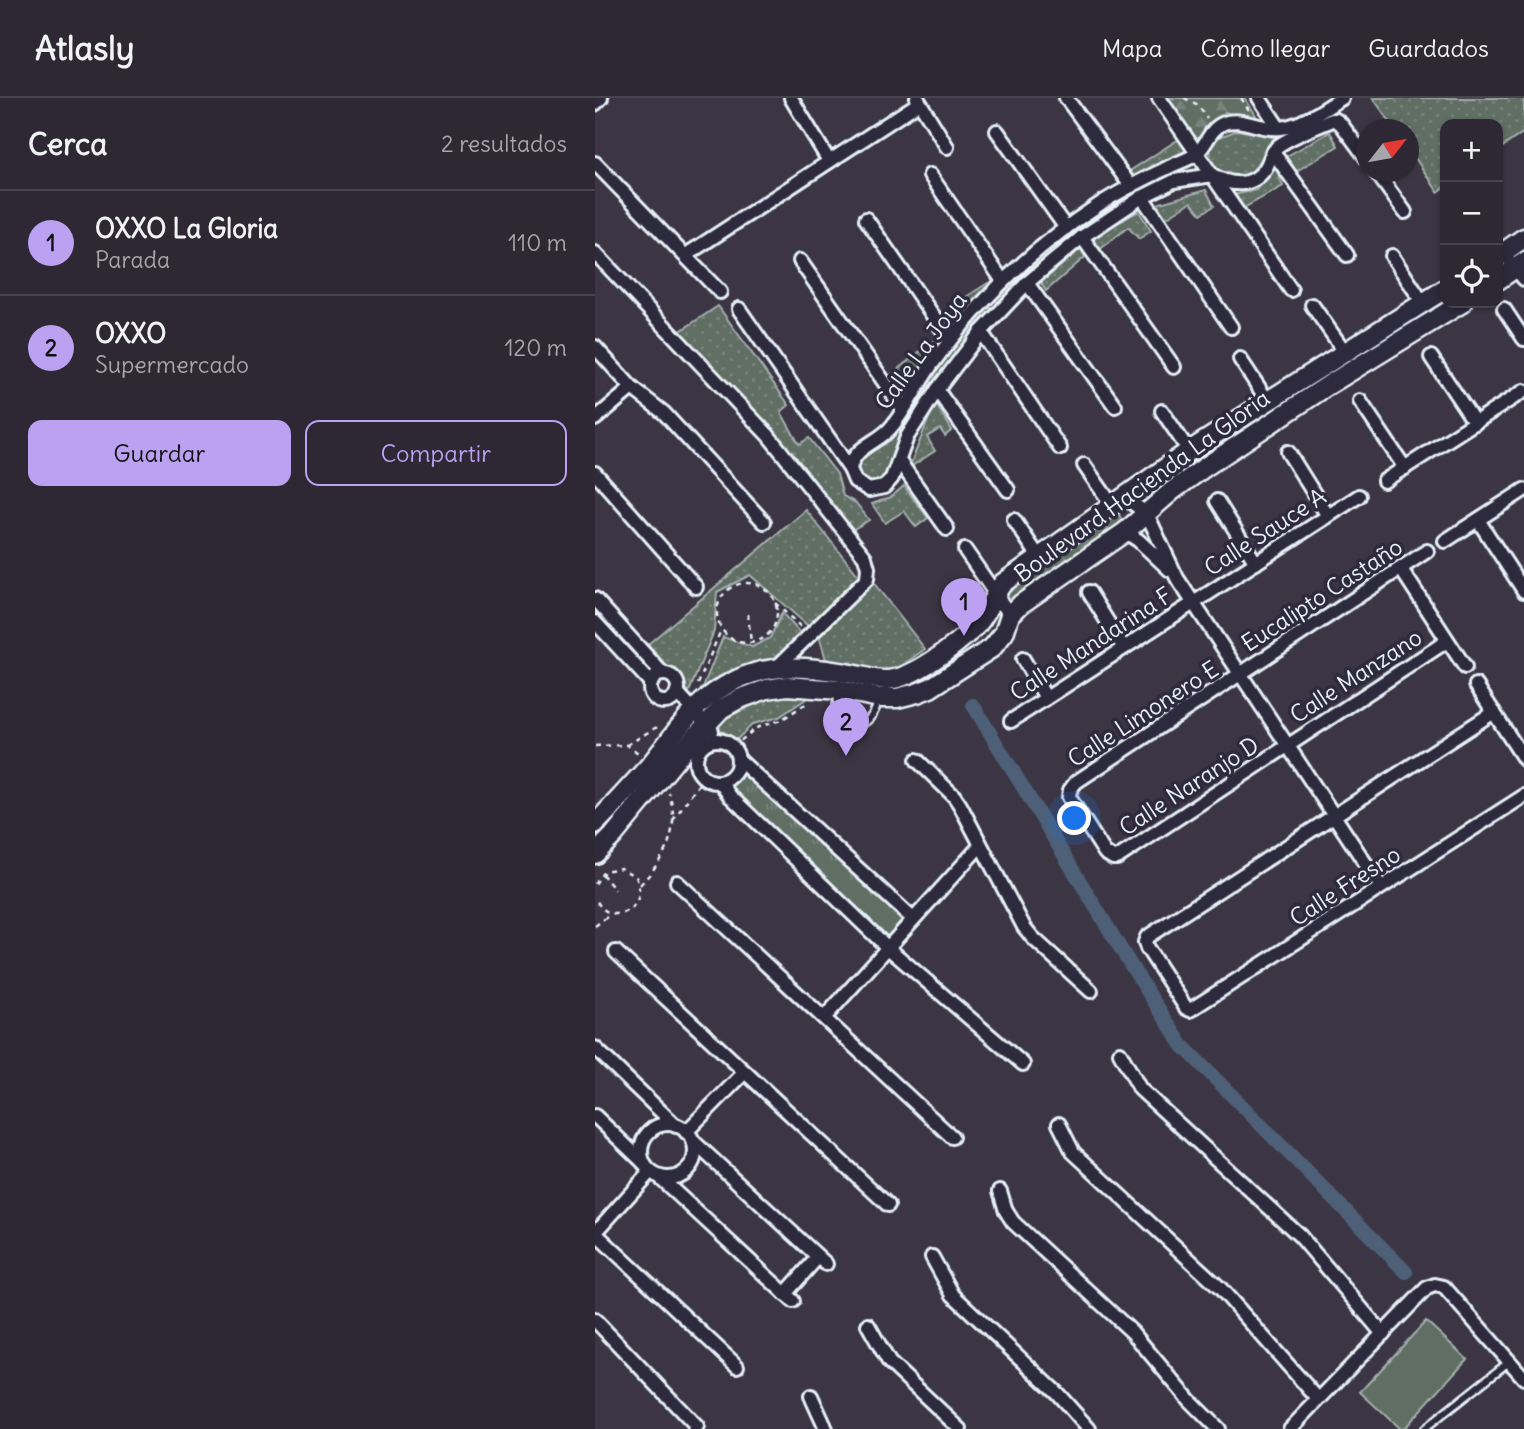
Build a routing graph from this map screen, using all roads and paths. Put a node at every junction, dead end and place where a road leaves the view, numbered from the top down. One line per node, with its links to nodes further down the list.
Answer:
1 (601, 98): 10 (street)
2 (791, 98): 19 (street)
3 (1066, 98): 26 (street)
4 (1159, 98): 18 (street)
5 (1184, 98): 11 (path)
6 (1197, 98): 11 (path)
7 (1259, 98): 13 (street)
8 (1342, 98): 13 (street, Calle La Joya)
9 (918, 100): 16 (street); 19 (street)
10 (595, 104)
11 (1198, 105): 12 (path)
12 (1200, 127)
13 (1279, 128): 18 (street, Calle La Joya)
14 (997, 131): 30 (street)
15 (1356, 144): 17 (street, Calle La Joya)
16 (947, 147)
17 (1273, 152): 22 (street, Calle La Joya); 35 (street)
18 (1197, 153): 21 (street, Calle La Joya); 22 (street)
19 (829, 161): 37 (street)
20 (595, 163): 37 (street)
21 (1167, 168): 24 (street); 26 (street, Calle La Joya)
22 (1212, 175): 24 (street, Calle La Joya); 44 (street)
23 (930, 176): 42 (street)
24 (1174, 181): 27 (street, Calle La Joya)
25 (1382, 182): 28 (street)
26 (1131, 186): 30 (street, Calle La Joya)
27 (1142, 197): 31 (street, Calle La Joya); 54 (street)
28 (1405, 212)
29 (866, 219): 57 (street)
30 (1066, 228): 42 (street, Calle La Joya)
31 (1082, 237): 43 (street, Calle La Joya); 62 (street)
32 (1524, 238): 33 (street)
33 (1503, 250)
34 (595, 253): 117 (street)
35 (1347, 255)
36 (1503, 255): 40 (street)
37 (686, 256): 45 (street)
38 (1392, 256): 48 (street)
39 (800, 261): 71 (street)
40 (1521, 270): 41 (street)
41 (1503, 277)
42 (1003, 281): 47 (street, Calle La Joya)
43 (1027, 283): 53 (street, Calle La Joya); 70 (street)
44 (1291, 290)
45 (720, 292)
46 (1440, 292): 48 (street, Boulevard Hacienda La Gloria)
47 (987, 298): 53 (street); 57 (street, Calle La Joya)
48 (1423, 303): 59 (street, Boulevard Hacienda La Gloria)
49 (1312, 305): 59 (street)
50 (1454, 308): 64 (street, Boulevard Hacienda La Gloria)
51 (739, 309): 81 (street)
52 (1504, 309): 56 (street)
53 (1000, 310): 55 (street, Calle La Joya)
54 (1231, 327)
55 (981, 332): 66 (street, Calle La Joya); 75 (street)
56 (1524, 339)
57 (950, 340): 71 (street, Calle La Joya)
58 (595, 347): 65 (street)
59 (1346, 352): 63 (street, Boulevard Hacienda La Gloria)
60 (1431, 357): 74 (street)
61 (1240, 359): 68 (street)
62 (1174, 367)
63 (1320, 368): 64 (street); 68 (street, Boulevard Hacienda La Gloria)
64 (1330, 384): 89 (street, Boulevard Hacienda La Gloria)
65 (632, 388): 73 (street); 93 (street)
66 (937, 390): 78 (street, Calle La Joya); 84 (street)
67 (1524, 391): 74 (street)
68 (1267, 400): 76 (street, Boulevard Hacienda La Gloria)
69 (1360, 401): 80 (street)
70 (1115, 406)
71 (903, 409): 81 (street, Calle La Joya)
72 (1162, 411): 76 (street)
73 (595, 419)
74 (1475, 423): 80 (street)
75 (1060, 448)
76 (1189, 451): 87 (street, Boulevard Hacienda La Gloria)
77 (1288, 452): 90 (street)
78 (899, 461): 81 (street, Calle La Joya); 94 (street)
79 (1084, 465): 87 (street)
80 (1405, 467): 83 (street)
81 (850, 469)
82 (595, 473): 103 (street)
83 (1384, 481)
84 (1008, 490)
85 (1524, 491): 92 (street)
86 (1359, 496): 90 (street, Calle Sauce A)
87 (1117, 501): 89 (street); 99 (street, Boulevard Hacienda La Gloria)
88 (1217, 501): 100 (street)
89 (1147, 514): 95 (street, Boulevard Hacienda La Gloria); 102 (street)
90 (1328, 516): 100 (street, Calle Sauce A)
91 (1014, 520): 99 (street)
92 (1478, 520): 96 (street); 104 (street)
93 (764, 522)
94 (947, 528)
95 (1125, 532): 102 (street); 110 (street, Boulevard Hacienda La Gloria)
96 (1445, 541)
97 (965, 550): 106 (street)
98 (1427, 551): 101 (street, Eucalipto Castaño)
99 (1039, 557): 106 (street, Boulevard Hacienda La Gloria)
100 (1256, 563): 108 (street, Calle Sauce A)
101 (1401, 569): 113 (street); 121 (street, Eucalipto Castaño)
102 (1177, 578): 108 (street)
103 (696, 587)
104 (1524, 591)
105 (1089, 592): 115 (street)
106 (995, 594): 110 (street); 122 (street, Boulevard Hacienda La Gloria)
107 (595, 599): 120 (street)
108 (1194, 603): 115 (street, Calle Mandarina F); 121 (street)
109 (748, 614): 114 (path)
110 (1010, 615): 127 (street, Boulevard Hacienda La Gloria)
111 (595, 622): 123 (street)
112 (721, 629): 114 (path); 114 (path); 130 (path)
113 (1447, 641): 118 (street); 134 (street, Calle Manzano)
114 (751, 643)
115 (1124, 648): 128 (street, Calle Mandarina F)
116 (1023, 659): 128 (street)
117 (777, 667): 119 (street); 130 (street)
118 (1465, 667)
119 (846, 673): 122 (street); 125 (lane)
120 (663, 674): 123 (street); 126 (street)
121 (1241, 674): 134 (street); 147 (street, Calle Limonero E)
122 (881, 680): 127 (lane)
123 (651, 683): 126 (street)
124 (1476, 685): 129 (street)
125 (832, 690): 127 (street, Boulevard Hacienda La Gloria); 127 (lane); 132 (street, Boulevard Hacienda La Gloria); 136 (path)
126 (673, 696): 130 (street)
127 (879, 698)
128 (1046, 698): 131 (street, Calle Mandarina F)
129 (1494, 712): 137 (street); 142 (street)
130 (687, 716): 132 (street); 133 (path); 135 (street); 144 (street)
131 (1011, 721)
132 (706, 724): 135 (street, Boulevard Hacienda La Gloria); 136 (street)
133 (627, 745)
134 (1288, 746): 142 (street); 147 (street, Calle Naranjo D)
135 (694, 747): 136 (street); 139 (street); 146 (street, Boulevard Hacienda La Gloria)
136 (731, 749): 140 (street); 155 (street)
137 (1524, 759)
138 (917, 760): 145 (street)
139 (704, 777): 140 (street); 143 (path)
140 (720, 782): 157 (street)
141 (1524, 796): 151 (street, Calle Fresno)
142 (1334, 816): 151 (street); 151 (street, Calle Fresno)
143 (672, 821)
144 (595, 824)
145 (981, 846): 155 (street); 159 (street)
146 (595, 854)
147 (1113, 858)
148 (602, 874): 150 (path); 152 (path); 154 (path)
149 (677, 881): 160 (street)
150 (595, 884)
151 (1381, 887)
152 (615, 890)
153 (595, 897): 154 (path)
154 (611, 914): 156 (path)
155 (913, 919): 157 (street)
156 (595, 926)
157 (888, 948): 160 (street); 163 (street)
158 (616, 952): 164 (street)
159 (1091, 991)
160 (824, 1017): 168 (street)
161 (595, 1048): 167 (street)
162 (1120, 1053): 176 (street)
163 (1023, 1064)
164 (744, 1072): 167 (street); 171 (street)
165 (595, 1116): 169 (street)
166 (1059, 1124): 181 (street)
167 (685, 1133): 169 (street); 169 (street); 169 (street)
168 (952, 1137)
169 (651, 1170): 172 (street)
170 (1000, 1191): 186 (street)
171 (888, 1205)
172 (595, 1233): 178 (street)
173 (932, 1257): 185 (street)
174 (595, 1320): 182 (street)
175 (868, 1325): 184 (street)
176 (1383, 1334): 177 (street); 181 (street)
177 (1510, 1361): 179 (street); 188 (lane)
178 (737, 1366)
179 (1524, 1378)
180 (811, 1396): 183 (street)
181 (1318, 1399): 187 (street)
182 (697, 1428)
183 (826, 1429)
184 (960, 1429)
185 (1089, 1429)
186 (1217, 1429)
187 (1290, 1429)
188 (1424, 1429)

